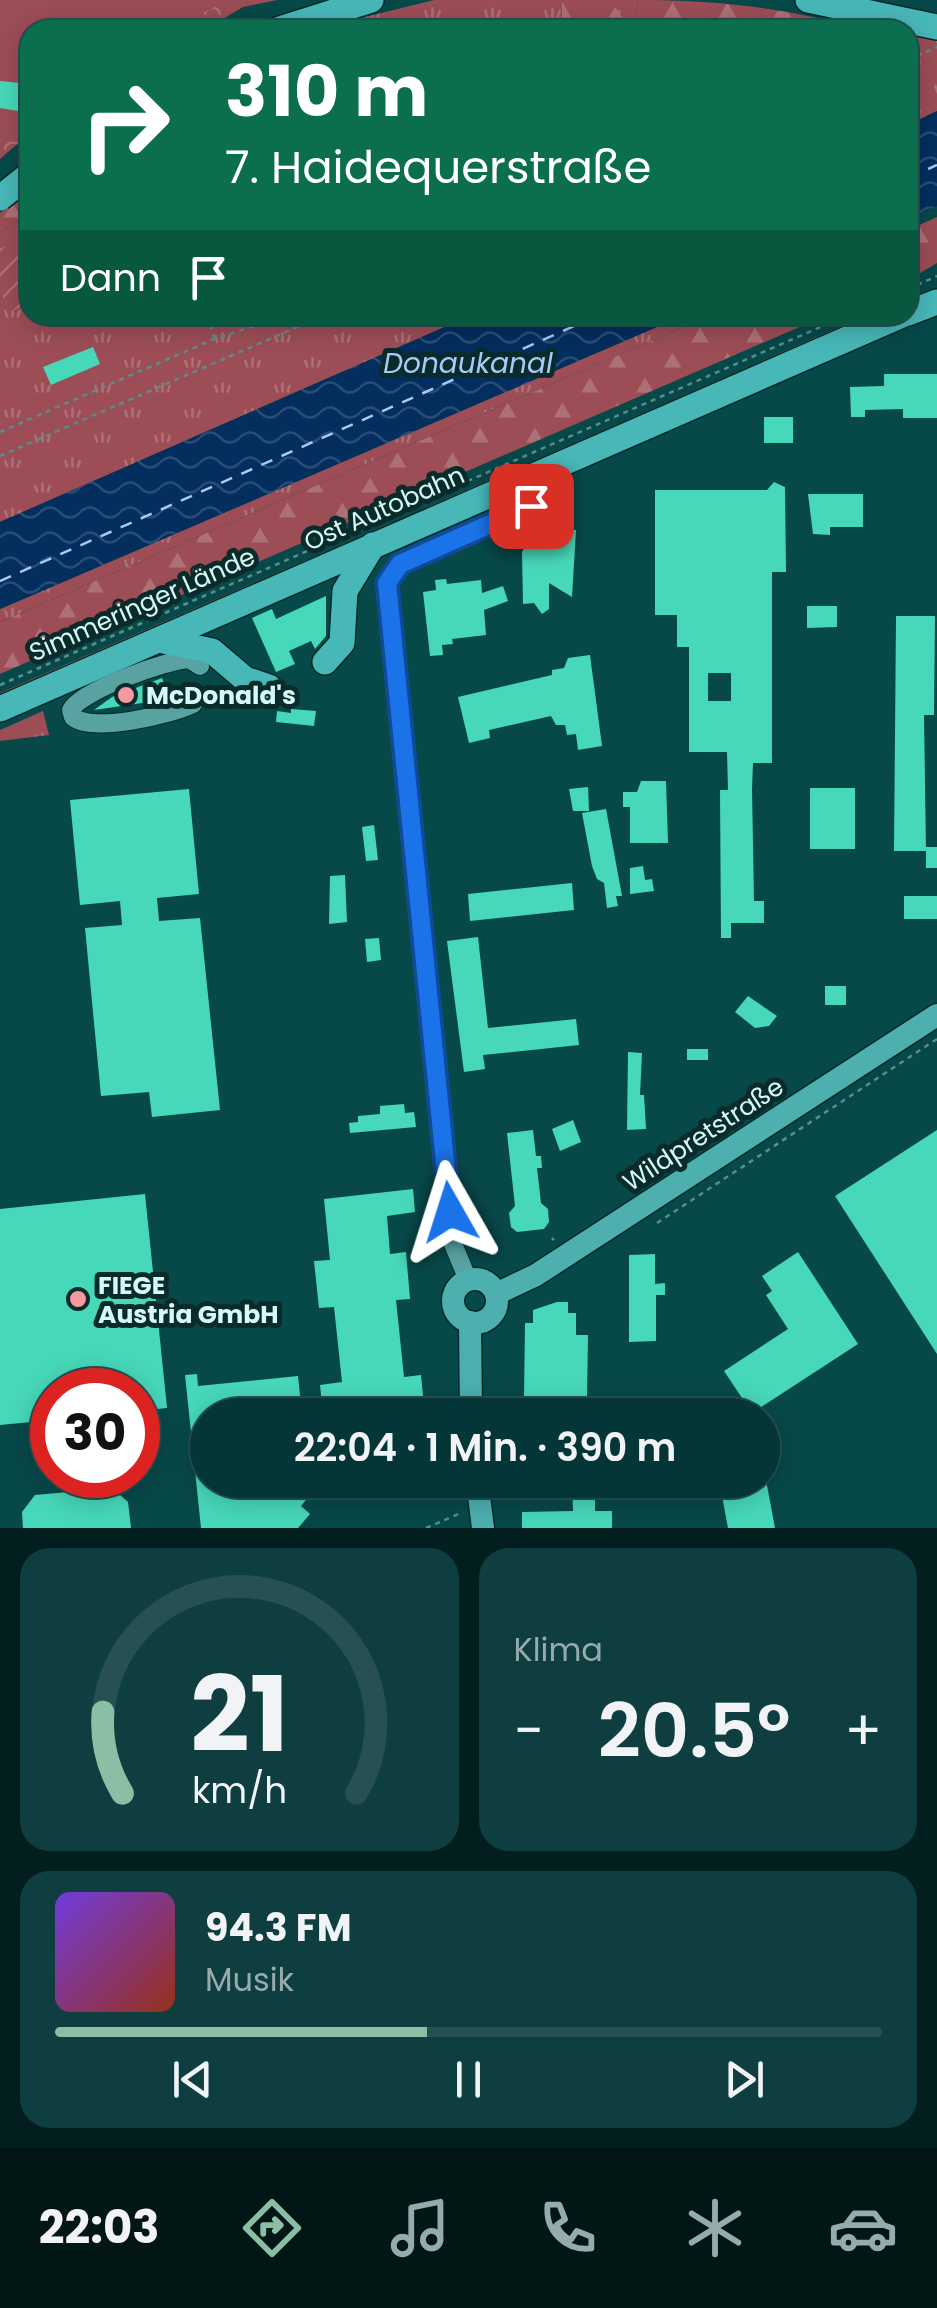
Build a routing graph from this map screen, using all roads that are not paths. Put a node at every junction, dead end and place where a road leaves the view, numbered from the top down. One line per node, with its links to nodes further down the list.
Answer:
1 (371, 0): 3 (highway)
2 (808, 0): 4 (highway)
3 (308, 20)
4 (909, 20)
5 (20, 182): 6 (highway, bridge)
6 (0, 198)
7 (880, 325): 9 (highway, Ost Autobahn)
8 (531, 506): 17 (street)
9 (374, 545): 10 (highway, Ost Autobahn); 11 (highway)
10 (159, 640): 13 (highway); 15 (highway, Ost Autobahn)
11 (325, 662)
12 (200, 666): 14 (street)
13 (269, 686)
14 (193, 704)
15 (0, 710)
16 (937, 1016): 18 (main road, Wildpretstraße)
17 (468, 1280): 18 (main road); 19 (main road)
18 (496, 1294): 19 (main road)
19 (470, 1322): 20 (main road)
20 (471, 1398)
21 (478, 1498): 22 (main road)
22 (481, 1523)

